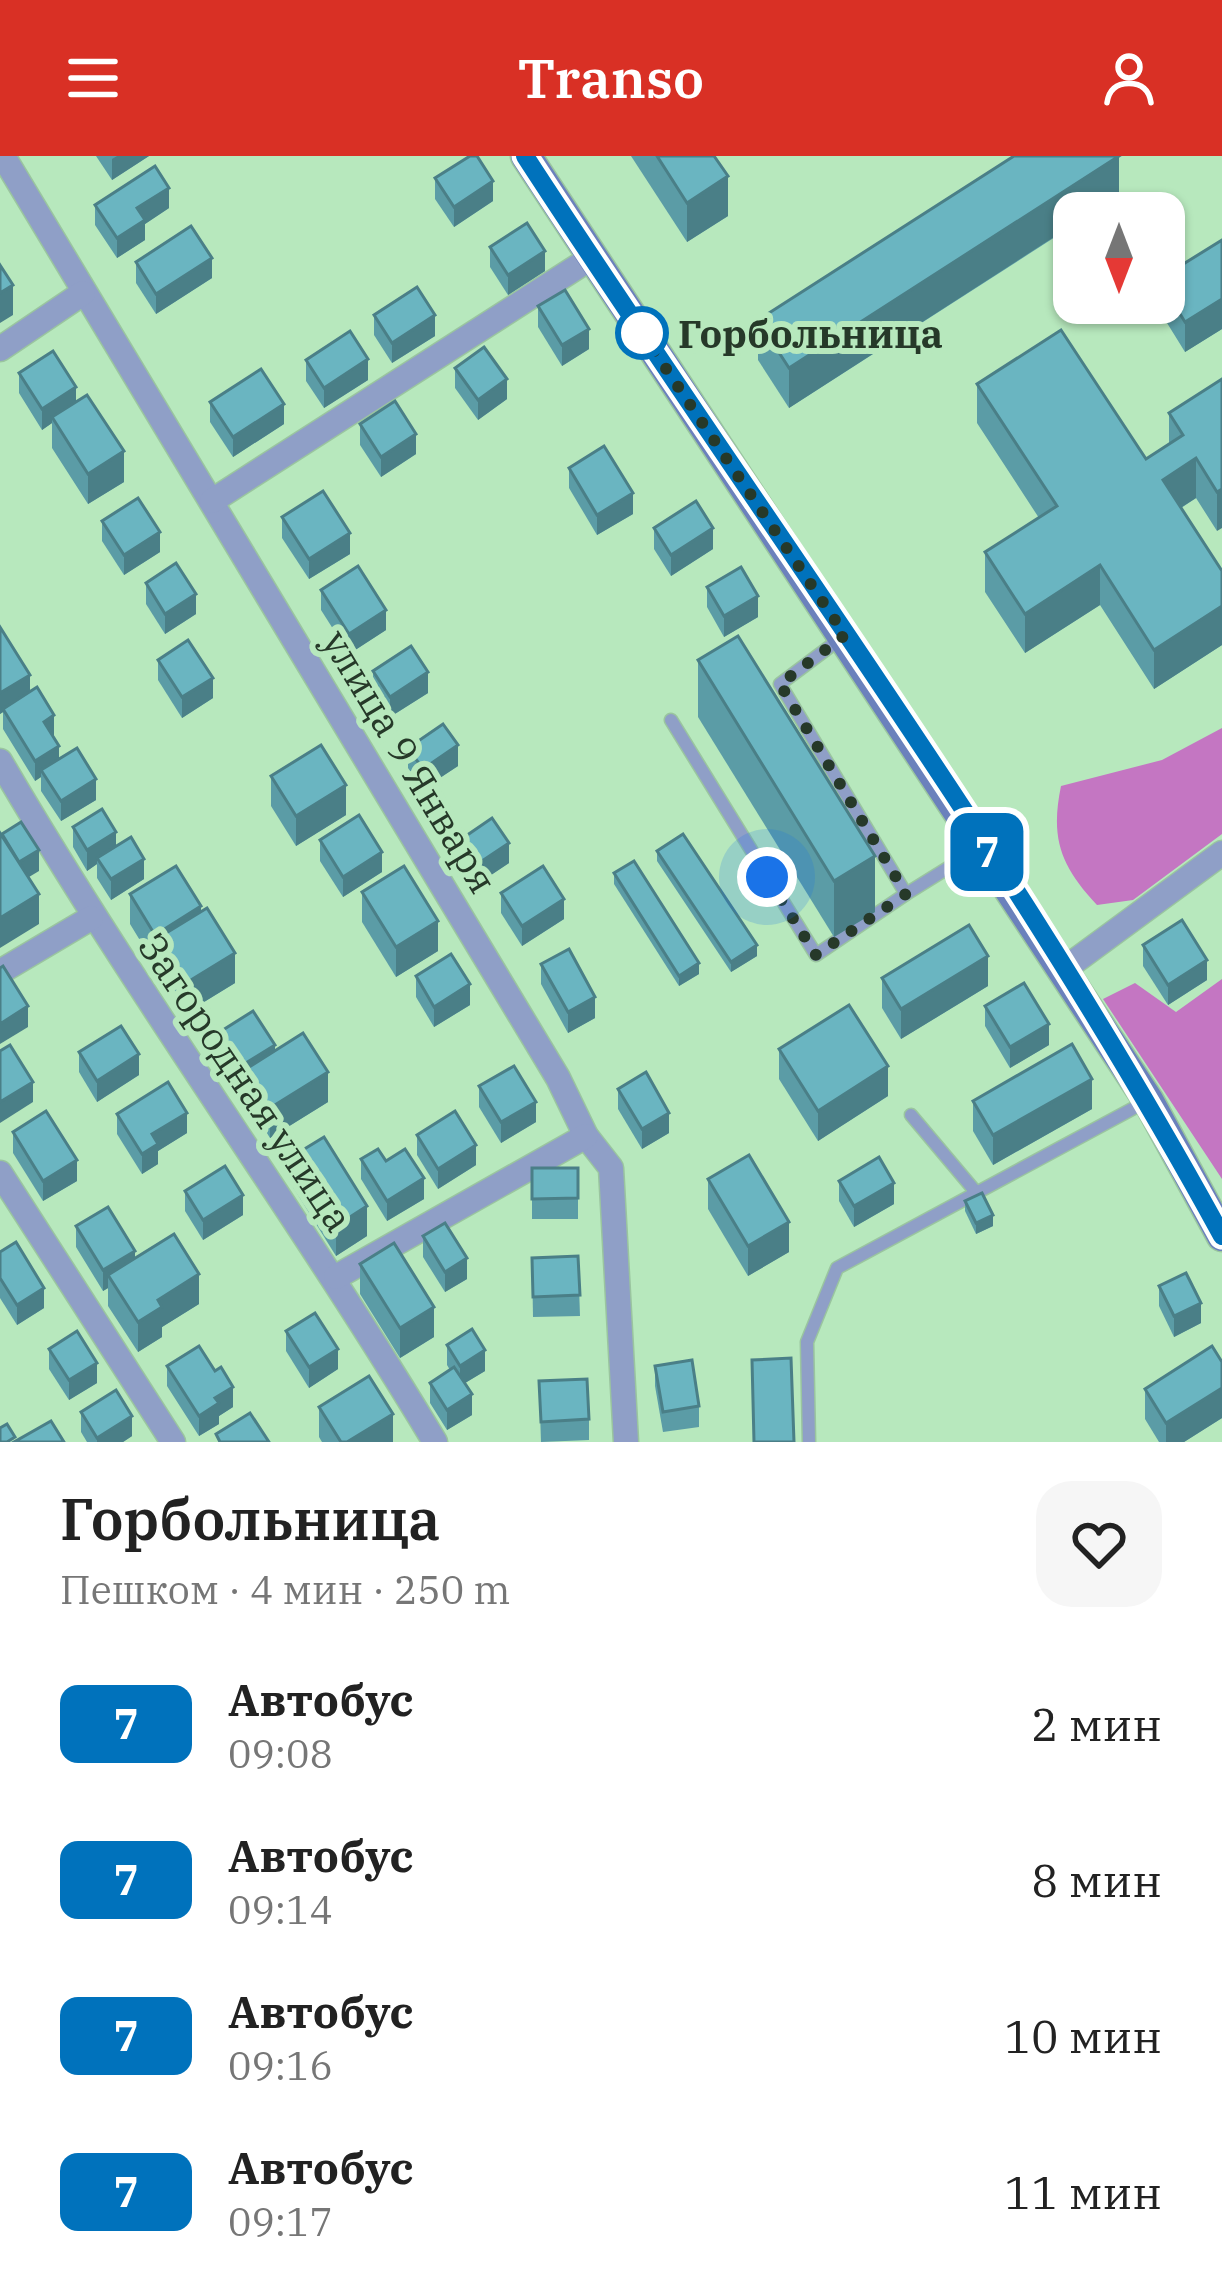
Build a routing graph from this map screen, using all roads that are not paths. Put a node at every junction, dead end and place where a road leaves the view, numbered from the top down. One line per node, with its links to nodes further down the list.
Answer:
1 (4, 156): 4 (street, улица 9 Января)
2 (526, 156): 3 (street)
3 (591, 258): 6 (street); 7 (street)
4 (83, 293): 5 (street); 6 (street, улица 9 Января)
5 (0, 349)
6 (212, 501): 18 (street, улица 9 Января)
7 (845, 635): 10 (street); 12 (lane)
8 (671, 720): 12 (lane)
9 (0, 761): 13 (street, Загородная улица)
10 (983, 846): 12 (lane); 14 (street)
11 (1222, 853): 14 (street)
12 (906, 894)
13 (91, 918): 15 (street); 22 (street, Загородная улица)
14 (1063, 970): 16 (street)
15 (0, 972)
16 (1148, 1100): 20 (lane); 21 (street)
17 (911, 1115): 20 (lane)
18 (586, 1136): 22 (street); 25 (street, улица 9 Января)
19 (0, 1172): 23 (street)
20 (975, 1191): 26 (lane)
21 (1222, 1236)
22 (336, 1277): 24 (street, Загородная улица)
23 (173, 1442)
24 (436, 1442)
25 (626, 1442)
26 (808, 1442)

